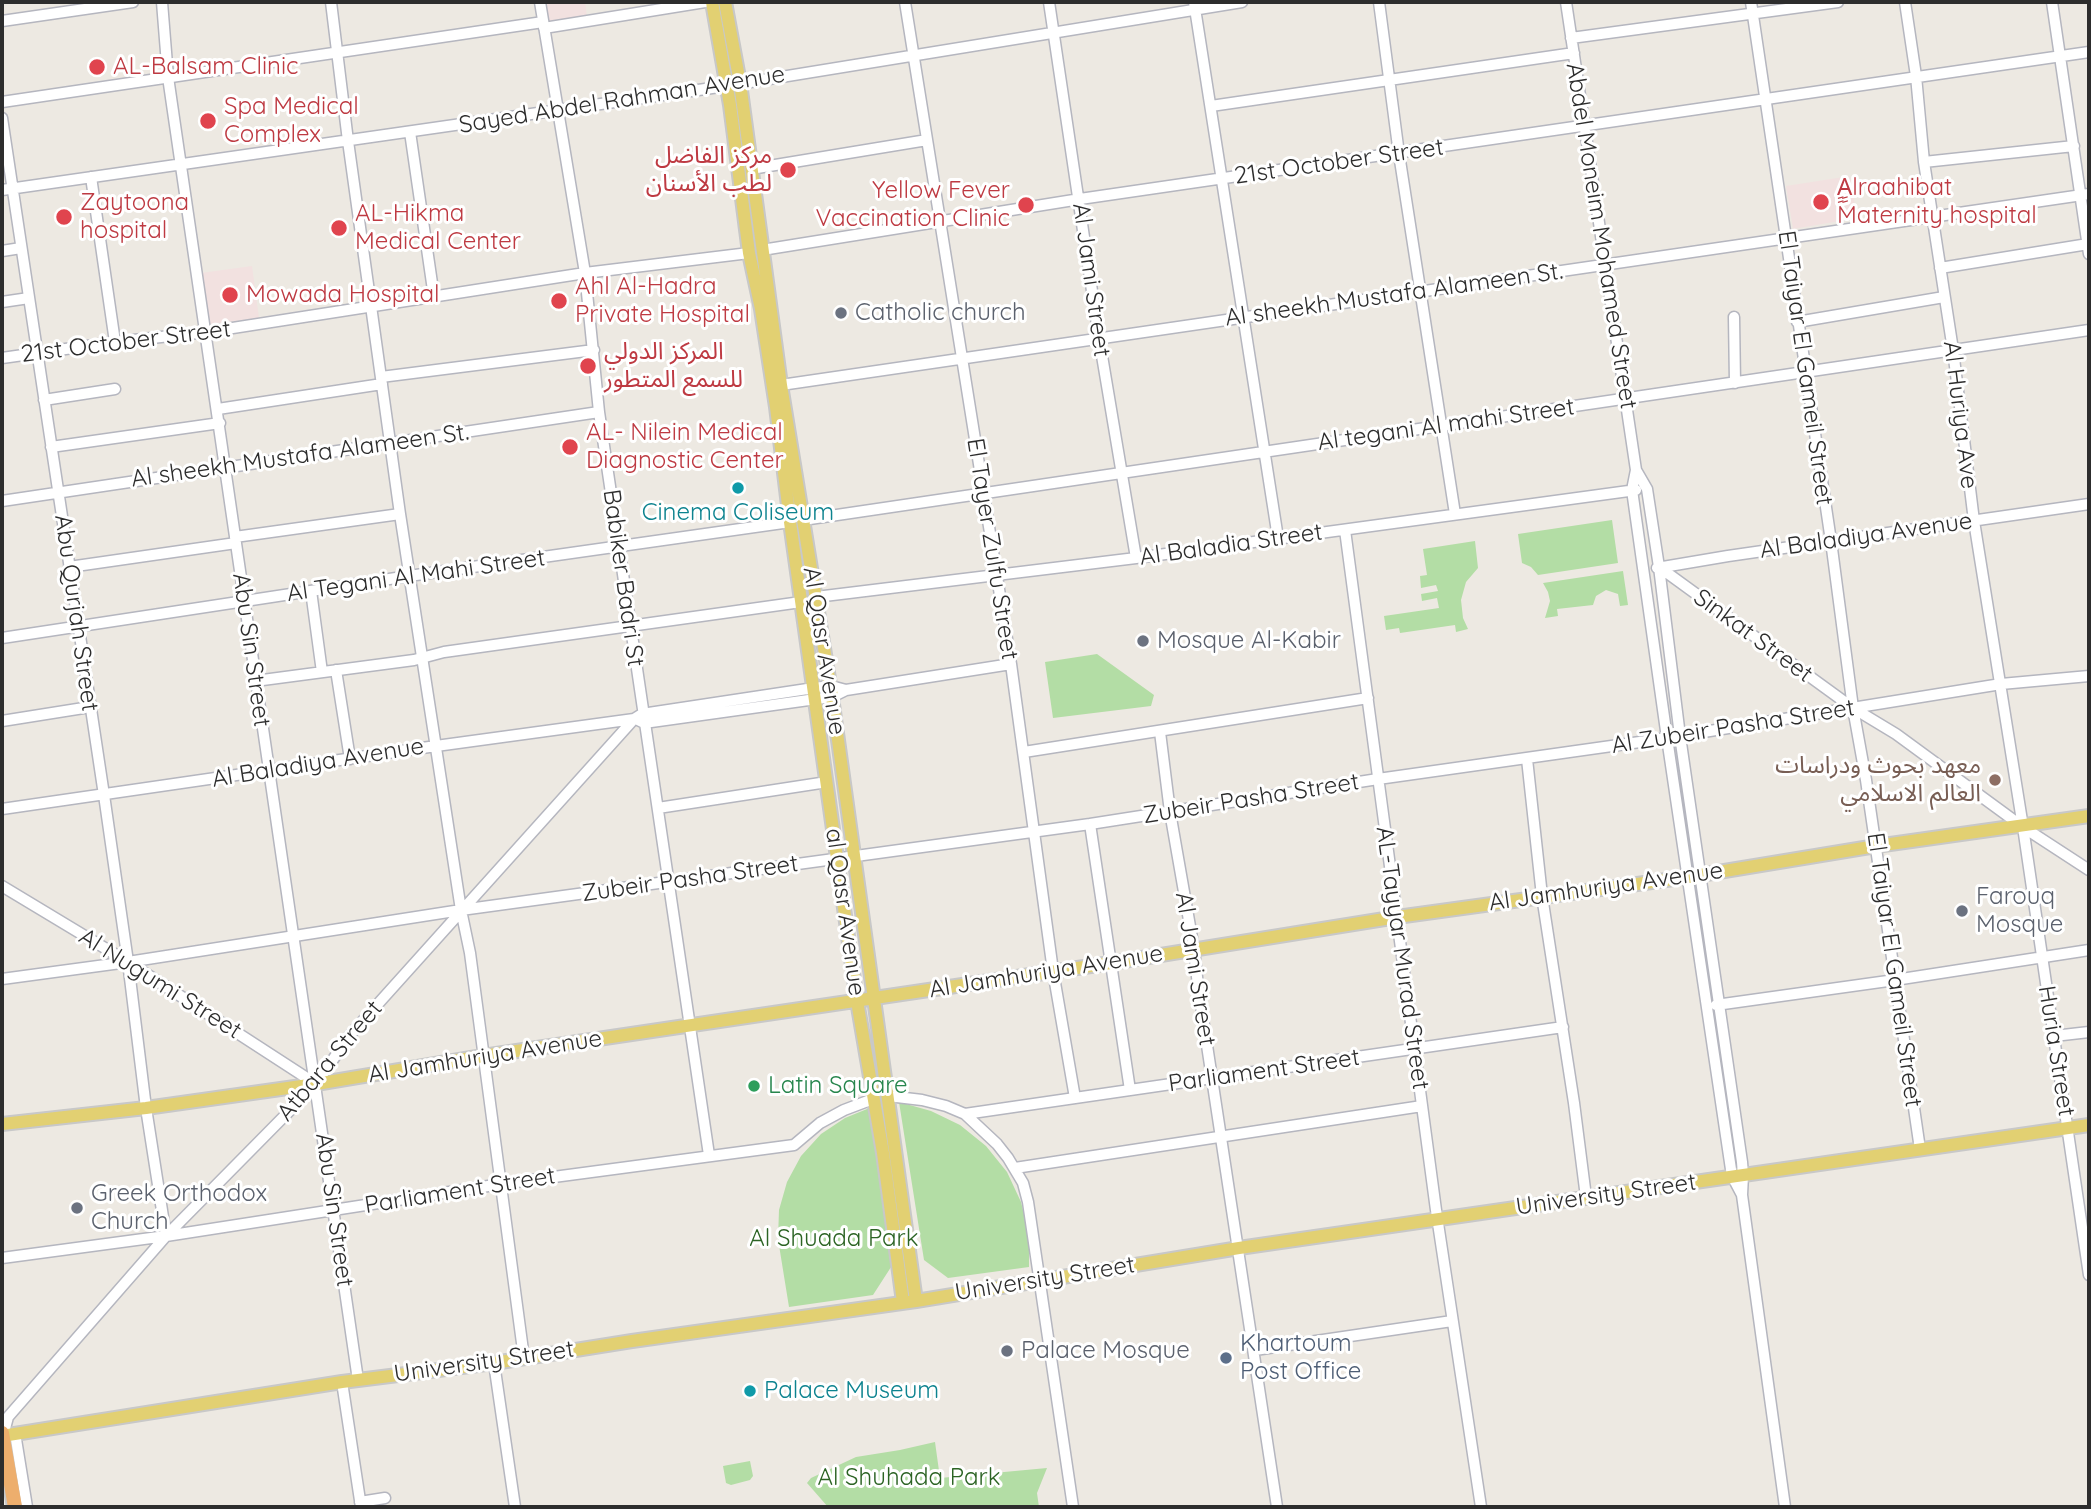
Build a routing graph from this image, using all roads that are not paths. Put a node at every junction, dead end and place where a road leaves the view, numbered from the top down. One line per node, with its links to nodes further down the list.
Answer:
1 (133, 2): 18 (street)
2 (162, 2): 28 (street, Abu Sin Street)
3 (331, 2): 22 (street)
4 (540, 2): 19 (street, Babiker Badri St)
5 (705, 2): 19 (street)
6 (712, 2): 31 (main road, Al Qasr Avenue)
7 (725, 2): 30 (main road, Al Qasr Avenue)
8 (905, 2): 25 (street, El Tayer Zulfu Street)
9 (1049, 2): 20 (street, Al Jami Street)
10 (1242, 2): 16 (street, Sayed Abdel Rahman Avenue)
11 (1379, 2): 29 (street)
12 (1566, 2): 21 (street, Abdel Moneim Mohamed Street)
13 (1838, 2): 17 (street)
14 (1905, 2): 27 (street, Al Huriya Ave)
15 (2052, 2): 26 (street)
16 (1194, 6): 20 (street, Sayed Abdel Rahman Avenue); 34 (street)
17 (1751, 7): 21 (street); 32 (street, El Taiyar El Gameil Street)
18 (2, 21)
19 (544, 25): 22 (street); 35 (street, Babiker Badri St)
20 (1054, 32): 25 (street, Sayed Abdel Rahman Avenue); 50 (street, Al Jami Street)
21 (1571, 38): 24 (street, Abdel Moneim Mohamed Street)
22 (337, 52): 28 (street); 40 (street)
23 (2089, 52): 26 (street, 21st October Street)
24 (1574, 53): 29 (street); 37 (street, Abdel Moneim Mohamed Street)
25 (913, 54): 30 (street, Sayed Abdel Rahman Avenue); 39 (street, El Tayer Zulfu Street)
26 (2060, 56): 27 (street, 21st October Street); 41 (street)
27 (1916, 76): 32 (street, 21st October Street); 43 (street, Al Huriya Ave)
28 (168, 77): 33 (street); 44 (street, Abu Sin Street)
29 (1389, 79): 34 (street); 42 (street)
30 (740, 83): 31 (street, Sayed Abdel Rahman Avenue); 45 (main road, Al Qasr Avenue)
31 (726, 86): 35 (street, Sayed Abdel Rahman Avenue); 57 (main road, Al Qasr Avenue)
32 (1766, 99): 37 (street, 21st October Street); 53 (street, El Taiyar El Gameil Street)
33 (2, 102)
34 (1211, 106): 47 (street)
35 (557, 110): 38 (street, Sayed Abdel Rahman Avenue); 60 (street, Babiker Badri St)
36 (2, 117): 48 (street, Abu Qurjah Street)
37 (1585, 127): 42 (street, 21st October Street); 58 (street, Abdel Moneim Mohamed Street)
38 (410, 132): 40 (street, Sayed Abdel Rahman Avenue); 64 (street)
39 (927, 140): 45 (street); 52 (street, El Tayer Zulfu Street)
40 (348, 142): 44 (street, Sayed Abdel Rahman Avenue); 66 (street)
41 (2074, 146): 43 (street); 49 (street)
42 (1399, 154): 47 (street, 21st October Street); 61 (street)
43 (1924, 162): 51 (street, Al Huriya Ave)
44 (181, 164): 46 (street, Sayed Abdel Rahman Avenue); 71 (street, Abu Sin Street)
45 (751, 169): 57 (main road, Al Qasr Avenue)
46 (91, 177): 48 (street, Sayed Abdel Rahman Avenue); 73 (street)
47 (1222, 179): 50 (street, 21st October Street); 67 (street)
48 (7, 189): 54 (street, Abu Qurjah Street)
49 (2085, 194): 51 (street, Al sheekh Mustafa Alameen St.); 55 (street)
50 (1080, 199): 52 (street, 21st October Street); 72 (street, Al Jami Street)
51 (1932, 217): 53 (street, Al sheekh Mustafa Alameen St.); 59 (street, Al Huriya Ave)
52 (941, 222): 57 (street, 21st October Street); 78 (street, El Tayer Zulfu Street)
53 (1785, 238): 58 (street, Al sheekh Mustafa Alameen St.); 69 (street, El Taiyar El Gameil Street)
54 (21, 248): 56 (street); 63 (street, Abu Qurjah Street)
55 (2089, 249): 59 (street)
56 (2, 251)
57 (755, 252): 60 (street, 21st October Street); 82 (main road, Al Qasr Avenue); 104 (main road, Al Qasr Avenue)
58 (1605, 264): 61 (street, Al sheekh Mustafa Alameen St.); 84 (street, Abdel Moneim Mohamed Street)
59 (1940, 268): 62 (street, Al Huriya Ave)
60 (585, 273): 64 (street, 21st October Street); 74 (street, Babiker Badri St)
61 (1421, 291): 67 (street, Al sheekh Mustafa Alameen St.); 89 (street)
62 (1944, 297): 69 (street); 75 (street, Al Huriya Ave)
63 (29, 298): 65 (street); 76 (street, Abu Qurjah Street)
64 (434, 298): 66 (street, 21st October Street)
65 (2, 303)
66 (372, 307): 71 (street, 21st October Street); 80 (street)
67 (1243, 317): 72 (street, Al sheekh Mustafa Alameen St.); 92 (street)
68 (1734, 317): 81 (street)
69 (1797, 322): 79 (street, El Taiyar El Gameil Street)
70 (2089, 330): 75 (street, Al tegani Al mahi Street)
71 (206, 332): 73 (street, 21st October Street); 86 (street, Abu Sin Street)
72 (1099, 338): 78 (street, Al sheekh Mustafa Alameen St.); 95 (street, Al Jami Street)
73 (115, 342): 76 (street, 21st October Street)
74 (594, 350): 80 (street); 87 (street, Babiker Badri St)
75 (1953, 350): 79 (street, Al tegani Al mahi Street); 105 (street, Al Huriya Ave)
76 (37, 353): 77 (street, 21st October Street); 85 (street, Abu Qurjah Street)
77 (2, 358)
78 (960, 359): 82 (street, Al sheekh Mustafa Alameen St.); 99 (street, El Tayer Zulfu Street)
79 (1804, 372): 81 (street, Al tegani Al mahi Street); 109 (street, El Taiyar El Gameil Street)
80 (382, 380): 86 (street); 90 (street)
81 (1735, 383): 84 (street, Al tegani Al mahi Street)
82 (781, 385): 104 (main road, Al Qasr Avenue)
83 (115, 389): 85 (street)
84 (1625, 399): 89 (street, Al tegani Al mahi Street); 94 (street, Abdel Moneim Mohamed Street)
85 (44, 400): 91 (street, Abu Qurjah Street)
86 (218, 409): 88 (street, Abu Sin Street)
87 (599, 412): 90 (street, Al sheekh Mustafa Alameen St.); 110 (street, Babiker Badri St)
88 (220, 423): 91 (street); 93 (street, Abu Sin Street)
89 (1442, 426): 92 (street, Al tegani Al mahi Street); 103 (street)
90 (391, 442): 93 (street, Al sheekh Mustafa Alameen St.); 102 (street)
91 (51, 447): 98 (street, Abu Qurjah Street)
92 (1265, 452): 95 (street, Al tegani Al mahi Street); 107 (street)
93 (226, 467): 98 (street, Al sheekh Mustafa Alameen St.); 108 (street, Abu Sin Street)
94 (1636, 470): 96 (street); 97 (street)
95 (1122, 473): 99 (street, Al tegani Al mahi Street); 111 (street, Al Jami Street)
96 (1647, 489): 97 (street, Al Baladia Street); 113 (street)
97 (1632, 491): 103 (street, Al Baladia Street); 114 (street)
98 (58, 492): 100 (street, Al sheekh Mustafa Alameen St.); 112 (street, Abu Qurjah Street)
99 (982, 494): 104 (street, Al tegani Al mahi Street); 115 (street, El Tayer Zulfu Street)
100 (2, 501)
101 (2089, 504): 105 (street, Al Baladiya Avenue)
102 (400, 514): 108 (street); 116 (street)
103 (1455, 514): 106 (street, Al Baladia Street)
104 (796, 521): 110 (street, Al Tegani Al Mahi Street); 118 (main road, Al Qasr Avenue); 120 (main road, al Qasr Avenue)
105 (1974, 522): 109 (street, Al Baladiya Avenue); 132 (street, Al Huriya Ave)
106 (1345, 530): 107 (street, Al Baladia Street); 135 (street, AL-Tayyar Murad Street)
107 (1278, 538): 111 (street, Al Baladia Street)
108 (235, 540): 112 (street); 119 (street, Abu Sin Street)
109 (1830, 541): 113 (street, Al Baladiya Avenue); 137 (street, El Taiyar El Gameil Street)
110 (619, 547): 116 (street, Al Tegani Al Mahi Street); 121 (street, Babiker Badri St)
111 (1136, 558): 115 (street, Al Baladia Street)
112 (69, 567): 122 (street, Abu Qurjah Street)
113 (1659, 568): 114 (street, Al Baladiya Avenue); 125 (street); 137 (street, Sinkat Street)
114 (1644, 570): 126 (street)
115 (996, 575): 118 (street, Al Baladia Street); 127 (street, El Tayer Zulfu Street)
116 (409, 576): 117 (street, Al Tegani Al Mahi Street); 124 (street)
117 (311, 591): 119 (street, Al Tegani Al Mahi Street); 129 (street)
118 (816, 597): 133 (main road, Al Qasr Avenue)
119 (244, 602): 122 (street, Al Tegani Al Mahi Street); 131 (street, Abu Sin Street)
120 (801, 602): 121 (street); 134 (main road, al Qasr Avenue)
121 (631, 625): 124 (street); 138 (street, Babiker Badri St)
122 (78, 627): 123 (street, Al Tegani Al Mahi Street); 136 (street, Abu Qurjah Street)
123 (2, 638)
124 (423, 657): 128 (street); 143 (street)
125 (1669, 660): 126 (street); 141 (street)
126 (1656, 661): 142 (street)
127 (1011, 664): 133 (street, Al Baladiya Avenue); 144 (street, El Tayer Zulfu Street)
128 (336, 670): 129 (street); 145 (street)
129 (321, 672): 131 (street)
130 (2089, 676): 132 (street, Al Zubeir Pasha Street)
131 (255, 681): 147 (street, Abu Sin Street)
132 (2001, 684): 137 (street, Al Zubeir Pasha Street); 156 (street, Al Huriya Ave)
133 (832, 691): 134 (street, Al Baladiya Avenue); 159 (main road, Al Qasr Avenue)
134 (815, 694): 138 (street, Al Baladiya Avenue); 149 (main road, al Qasr Avenue)
135 (1368, 698): 140 (street); 148 (street, AL-Tayyar Murad Street)
136 (90, 707): 139 (street); 150 (street, Abu Qurjah Street)
137 (1853, 708): 141 (street, Al Zubeir Pasha Street); 156 (street, Sinkat Street); 158 (street, El Taiyar El Gameil Street)
138 (640, 718): 143 (street, Al Baladiya Avenue); 151 (street, Babiker Badri St); 166 (street, Atbara Street)
139 (2, 721)
140 (1160, 732): 144 (street); 153 (street, Al Jami Street)
141 (1680, 736): 142 (street, Al Zubeir Pasha Street); 162 (street)
142 (1667, 738): 146 (street, Al Zubeir Pasha Street); 162 (street)
143 (436, 746): 145 (street, Al Baladiya Avenue); 166 (street)
144 (1024, 752): 157 (street, El Tayer Zulfu Street)
145 (350, 759): 147 (street, Al Baladiya Avenue)
146 (1527, 759): 148 (street, Al Zubeir Pasha Street); 165 (street)
147 (269, 771): 150 (street, Al Baladiya Avenue); 168 (street, Abu Sin Street)
148 (1378, 779): 153 (street, Zubeir Pasha Street); 167 (street, AL-Tayyar Murad Street)
149 (827, 782): 151 (street); 160 (main road, al Qasr Avenue)
150 (104, 795): 152 (street, Al Baladiya Avenue); 172 (street, Abu Qurjah Street)
151 (658, 808): 163 (street, Babiker Badri St)
152 (2, 809)
153 (1170, 812): 155 (street, Zubeir Pasha Street); 169 (street, Al Jami Street)
154 (2089, 816): 156 (main road, Al Jamhuriya Avenue)
155 (1090, 824): 157 (street, Zubeir Pasha Street); 173 (street)
156 (2023, 827): 158 (main road, Al Jamhuriya Avenue); 161 (street, Sinkat Street); 171 (street, Huria Street)
157 (1035, 831): 159 (street, Zubeir Pasha Street); 174 (street, El Tayer Zulfu Street)
158 (1876, 846): 162 (main road, Al Jamhuriya Avenue); 176 (street, El Taiyar El Gameil Street)
159 (855, 857): 160 (street, Zubeir Pasha Street); 177 (main road, Al Qasr Avenue)
160 (838, 859): 163 (street, Zubeir Pasha Street); 178 (main road, al Qasr Avenue)
161 (2089, 870)
162 (1694, 876): 165 (main road, Al Jamhuriya Avenue); 179 (street); 180 (street)
163 (668, 881): 166 (street, Zubeir Pasha Street); 181 (street, Babiker Badri St)
164 (2, 886): 172 (street, Al Nugumi Street)
165 (1542, 896): 167 (main road, Al Jamhuriya Avenue); 182 (street)
166 (461, 910): 168 (street, Zubeir Pasha Street); 186 (street); 188 (street, Atbara Street)
167 (1397, 917): 169 (main road, Al Jamhuriya Avenue); 185 (street, AL-Tayyar Murad Street)
168 (295, 937): 172 (street, Zubeir Pasha Street); 188 (street, Abu Sin Street)
169 (1194, 949): 173 (main road, Al Jamhuriya Avenue); 187 (street, Al Jami Street)
170 (2089, 950): 171 (street)
171 (2042, 958): 176 (street); 184 (street, Huria Street)
172 (128, 962): 175 (street, Zubeir Pasha Street); 188 (street, Al Nugumi Street); 194 (street, Abu Qurjah Street)
173 (1111, 962): 174 (main road, Al Jamhuriya Avenue); 189 (street)
174 (1053, 971): 177 (main road, Al Jamhuriya Avenue); 192 (street, El Tayer Zulfu Street)
175 (2, 979)
176 (1895, 980): 179 (street); 200 (street, El Taiyar El Gameil Street)
177 (873, 998): 178 (main road, Al Jamhuriya Avenue); 190 (main road, Al Qasr Avenue)
178 (857, 1001): 181 (main road, Al Jamhuriya Avenue); 191 (main road, al Qasr Avenue)
179 (1720, 1004): 180 (street); 203 (street)
180 (1708, 1006): 203 (street)
181 (689, 1025): 186 (main road, Al Jamhuriya Avenue); 201 (street, Babiker Badri St)
182 (1563, 1027): 185 (street, Parliament Street); 205 (street)
183 (2089, 1032): 184 (street)
184 (2054, 1036): 198 (street, Huria Street)
185 (1415, 1050): 187 (street, Parliament Street); 193 (street, AL-Tayyar Murad Street)
186 (483, 1056): 188 (main road, Al Jamhuriya Avenue); 204 (street)
187 (1212, 1078): 189 (street, Parliament Street); 199 (street, Al Jami Street)
188 (316, 1084): 194 (main road, Al Jamhuriya Avenue); 206 (street, Abu Sin Street); 208 (street, Atbara Street)
189 (1130, 1090): 192 (street, Parliament Street)
190 (888, 1096): 195 (street); 213 (main road, Al Qasr Avenue)
191 (873, 1098): 201 (street, Parliament Street); 213 (main road, al Qasr Avenue)
192 (1074, 1098): 195 (street, Parliament Street)
193 (1422, 1106): 199 (street); 207 (street, AL-Tayyar Murad Street)
194 (146, 1108): 196 (main road, Al Jamhuriya Avenue); 208 (street, Abu Qurjah Street)
195 (965, 1114): 202 (street)
196 (2, 1124)
197 (2089, 1125): 198 (main road, University Street)
198 (2068, 1128): 200 (main road, University Street); 211 (street, Huria Street)
199 (1223, 1136): 202 (street); 209 (street, Al Jami Street)
200 (1920, 1149): 203 (main road, University Street)
201 (709, 1155): 204 (street, Parliament Street)
202 (1015, 1168): 212 (street)
203 (1738, 1175): 205 (main road, University Street); 229 (street)
204 (501, 1184): 206 (street, Parliament Street); 216 (street)
205 (1586, 1197): 207 (main road, University Street)
206 (333, 1210): 208 (street, Parliament Street); 218 (street, Abu Sin Street)
207 (1437, 1219): 209 (main road, University Street); 214 (street, AL-Tayyar Murad Street)
208 (166, 1236): 210 (street, Parliament Street); 220 (street, Atbara Street)
209 (1238, 1248): 212 (main road, University Street); 215 (street, Al Jami Street)
210 (2, 1258)
211 (2089, 1275)
212 (1040, 1279): 213 (main road, University Street); 226 (street)
213 (910, 1301): 216 (main road, University Street)
214 (1452, 1321): 215 (street); 228 (street, AL-Tayyar Murad Street)
215 (1255, 1350): 227 (street, Al Jami Street)
216 (524, 1358): 217 (main road, University Street)
217 (495, 1363): 218 (main road, University Street); 225 (street)
218 (358, 1380): 219 (main road, University Street)
219 (342, 1382): 220 (main road, University Street); 222 (street)
220 (5, 1435): 223 (highway); 224 (street)
221 (385, 1498): 222 (street)
222 (361, 1505)
223 (15, 1507)
224 (27, 1507)
225 (515, 1507)
226 (1073, 1507)
227 (1278, 1507)
228 (1481, 1507)
229 (1785, 1507)

